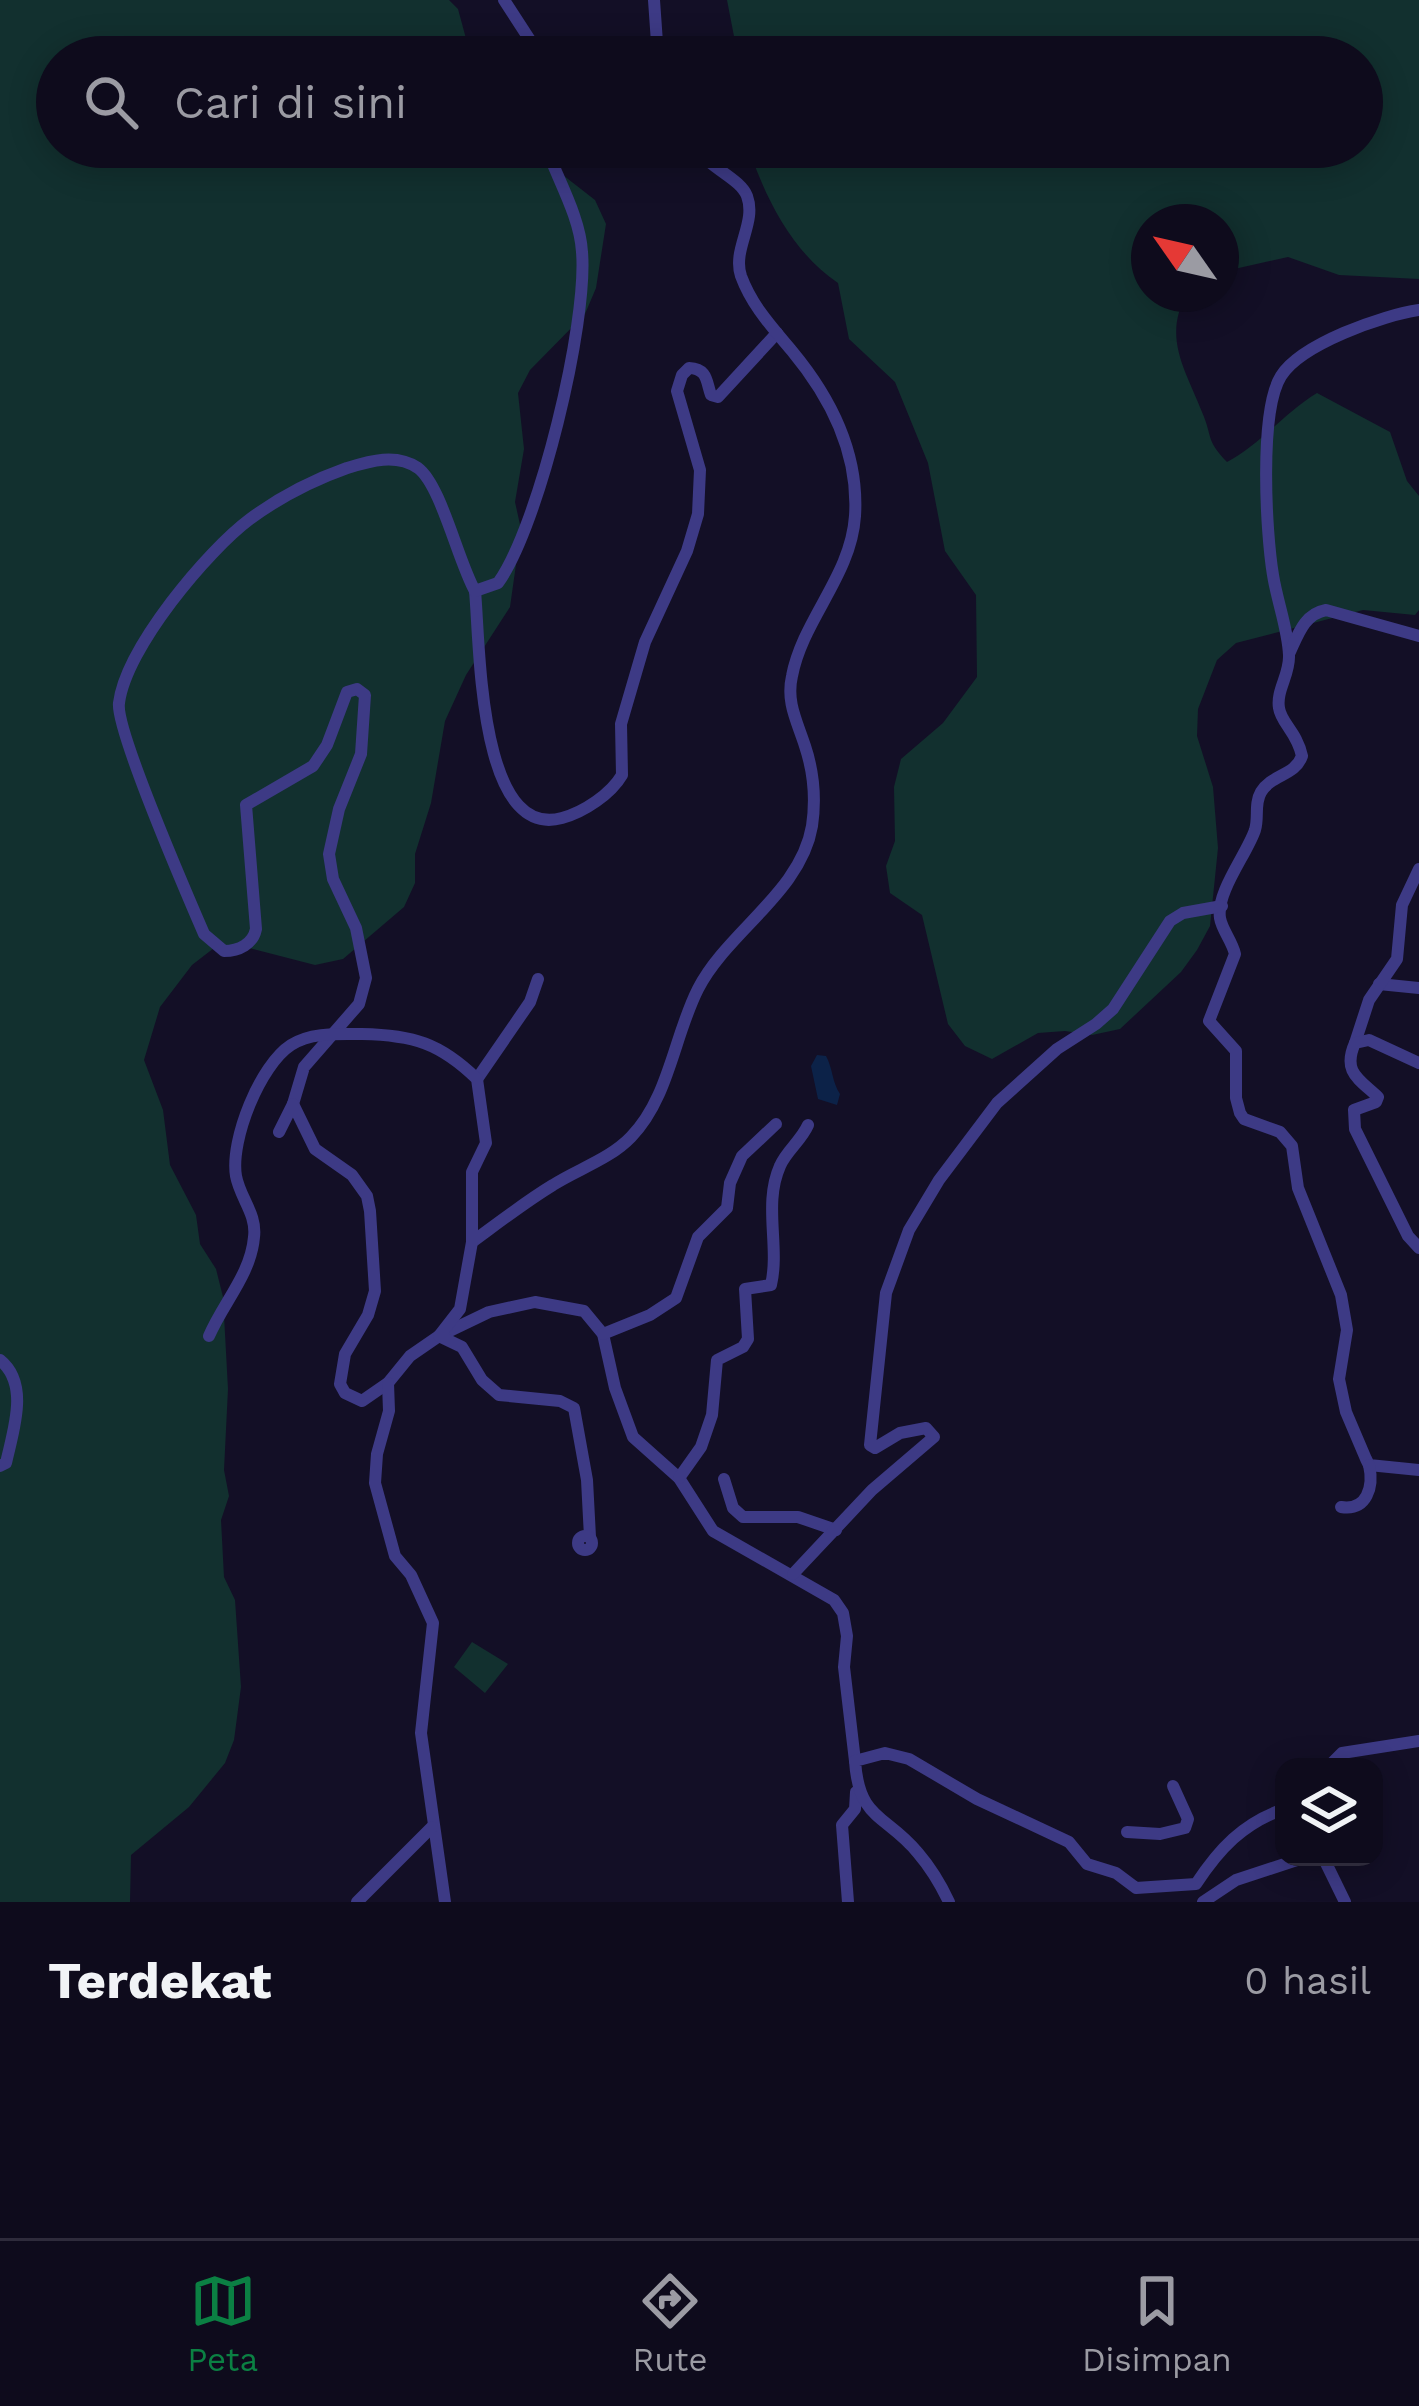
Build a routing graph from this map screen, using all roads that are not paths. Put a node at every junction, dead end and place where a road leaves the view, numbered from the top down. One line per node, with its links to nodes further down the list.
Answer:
1 (504, 0): 3 (street)
2 (654, 0): 4 (street)
3 (527, 36)
4 (657, 36)
5 (553, 168): 9 (street)
6 (712, 168): 8 (street)
7 (1419, 310): 11 (street)
8 (777, 333): 9 (street); 25 (street)
9 (476, 591): 17 (street)
10 (1419, 636): 11 (street)
11 (1289, 654): 13 (street)
12 (1419, 869): 15 (street)
13 (1222, 906): 33 (street); 38 (street)
14 (538, 979): 20 (street)
15 (1379, 984): 16 (street); 18 (street)
16 (1419, 988)
17 (334, 1034): 20 (street); 21 (street); 28 (street)
18 (1355, 1043): 19 (street); 26 (street)
19 (1419, 1063)
20 (477, 1079): 25 (street)
21 (293, 1104): 24 (street); 31 (street)
22 (776, 1124): 27 (street)
23 (808, 1125): 35 (street)
24 (279, 1132)
25 (472, 1242): 29 (street)
26 (1419, 1248)
27 (603, 1334): 29 (street); 35 (street)
28 (209, 1336)
29 (439, 1336): 31 (street); 39 (street)
30 (0, 1360): 32 (street)
31 (388, 1383): 47 (street)
32 (0, 1466)
33 (1369, 1466): 34 (street); 37 (street)
34 (1419, 1470)
35 (679, 1478): 40 (street)
36 (724, 1480): 38 (street)
37 (1341, 1507)
38 (836, 1530): 40 (street)
39 (590, 1537)
40 (793, 1574): 43 (street)
41 (1419, 1741): 42 (street)
42 (1336, 1758)
43 (855, 1761): 44 (street); 51 (street)
44 (854, 1785): 54 (street); 55 (street)
45 (1173, 1786): 48 (street)
46 (1275, 1814): 51 (street)
47 (432, 1828): 52 (street); 53 (street)
48 (1127, 1832)
49 (1281, 1866): 57 (street)
50 (1327, 1866): 58 (street)
51 (1196, 1884): 56 (street)
52 (357, 1902)
53 (445, 1902)
54 (848, 1902)
55 (950, 1902)
56 (1194, 1902)
57 (1203, 1902)
58 (1345, 1902)

